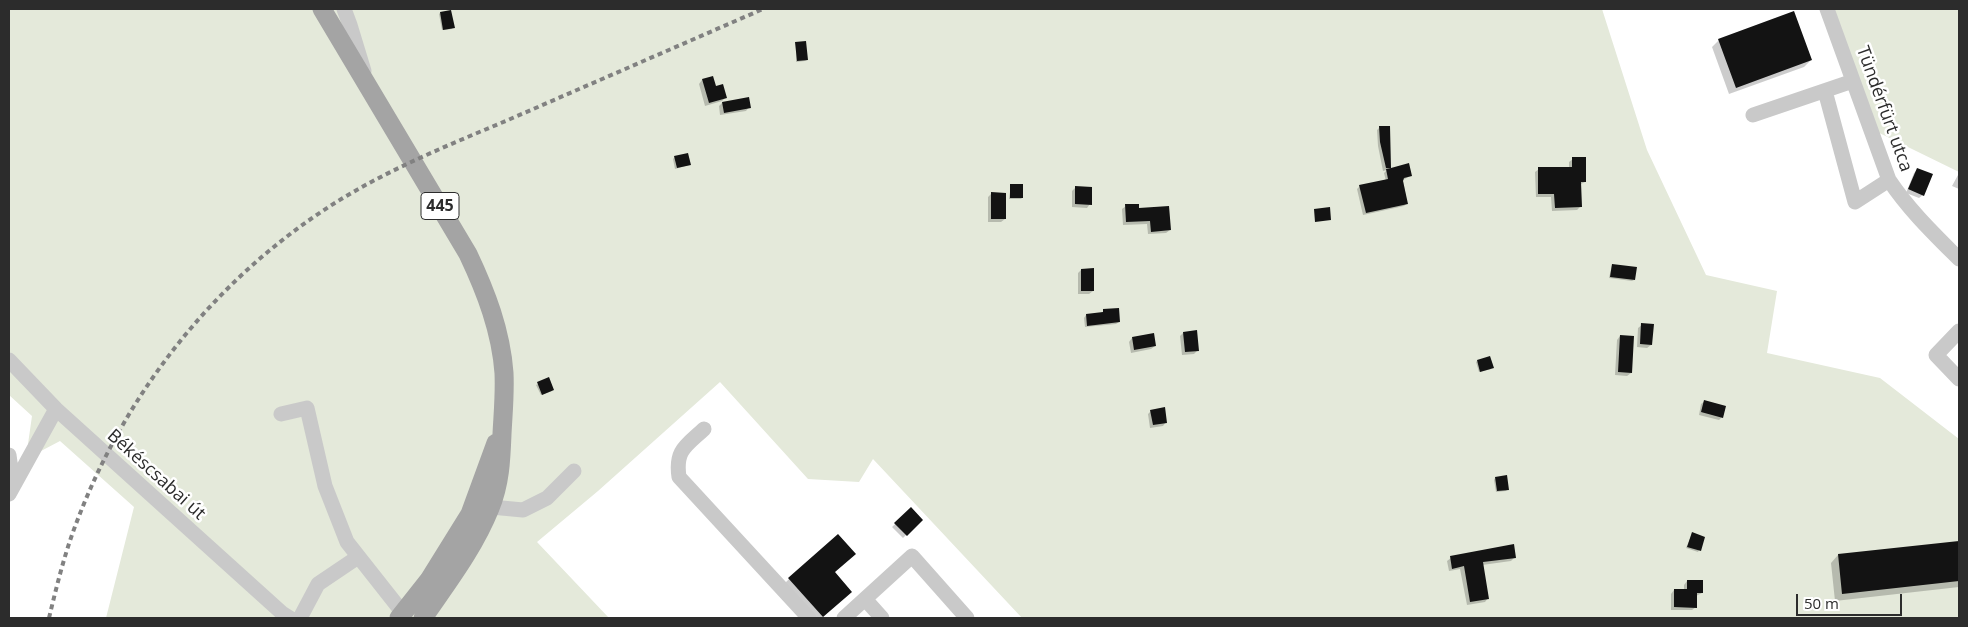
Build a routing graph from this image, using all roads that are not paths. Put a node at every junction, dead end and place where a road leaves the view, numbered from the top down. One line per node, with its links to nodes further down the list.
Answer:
1 (322, 9): 5 (main road, 445)
2 (344, 9): 5 (street)
3 (1827, 9): 4 (street, Tündérfürt utca)
4 (1853, 81): 6 (street); 8 (street, Tündérfürt utca)
5 (368, 87): 15 (main road, 445)
6 (1825, 91): 7 (street); 8 (street)
7 (1753, 115)
8 (1889, 180): 9 (street, Tündérfürt utca)
9 (1959, 259)
10 (1959, 331): 12 (street)
11 (9, 360): 13 (street, Békéscsabai út)
12 (1959, 379)
13 (56, 409): 19 (street); 24 (street, Békéscsabai út)
14 (281, 414): 21 (street)
15 (503, 423): 20 (main road, 445); 23 (main road, 445)
16 (704, 429): 27 (street)
17 (9, 455): 19 (street)
18 (574, 471): 20 (street)
19 (11, 489)
20 (491, 507): 26 (main road, 445)
21 (358, 557): 23 (street); 25 (street)
22 (865, 599): 28 (street); 29 (street); 30 (street)
23 (401, 616)
24 (286, 617)
25 (300, 618)
26 (423, 618)
27 (809, 618)
28 (844, 618)
29 (882, 618)
30 (967, 618)

